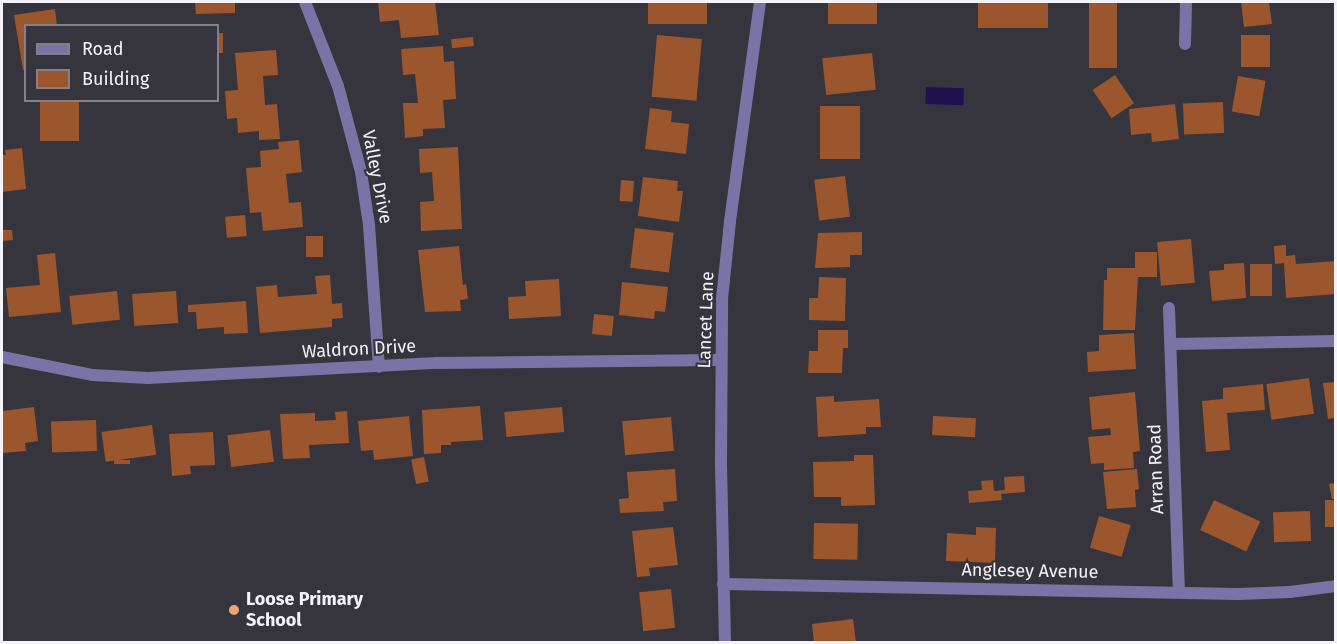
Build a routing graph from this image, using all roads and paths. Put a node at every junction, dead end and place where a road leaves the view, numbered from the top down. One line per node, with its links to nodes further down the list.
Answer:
1 (305, 2): 10 (street, Valley Drive)
2 (760, 2): 9 (street, Lancet Lane)
3 (1186, 2): 4 (street)
4 (1185, 44)
5 (1169, 308): 7 (street, Arran Road)
6 (1335, 341): 7 (street)
7 (1171, 344): 13 (street, Arran Road)
8 (2, 357): 10 (street, Waldron Drive)
9 (721, 360): 10 (street, Waldron Drive); 11 (street, Lancet Lane)
10 (379, 367)
11 (723, 584): 13 (street, Anglesey Avenue); 14 (street, Lancet Lane)
12 (1335, 586): 13 (street, Anglesey Avenue)
13 (1179, 592)
14 (725, 642)

